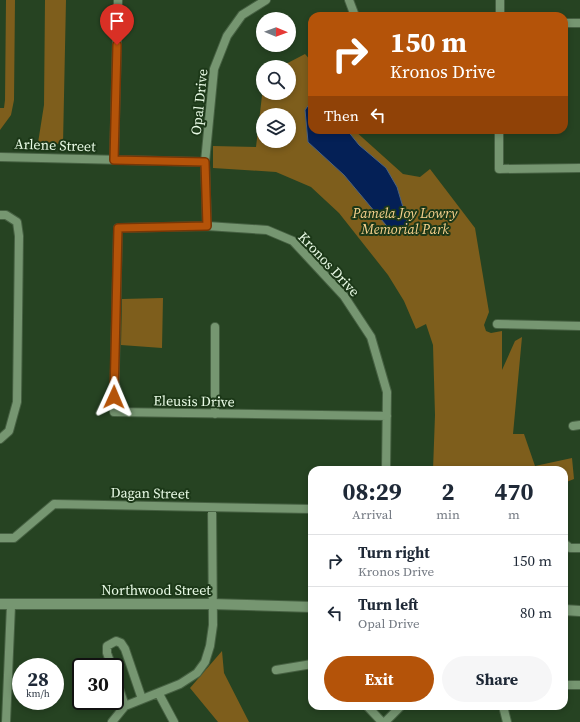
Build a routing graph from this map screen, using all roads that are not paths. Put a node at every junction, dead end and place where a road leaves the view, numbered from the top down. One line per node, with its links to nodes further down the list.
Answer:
1 (118, 0): 11 (street)
2 (266, 0): 12 (street, Opal Drive)
3 (349, 0): 5 (street)
4 (500, 0): 6 (street)
5 (354, 12)
6 (500, 12)
7 (568, 23): 8 (street)
8 (580, 23)
9 (499, 134): 13 (street)
10 (0, 157): 11 (street, Arlene Street)
11 (114, 160): 12 (street, Arlene Street)
12 (205, 162): 15 (street, Opal Drive)
13 (580, 168)
14 (0, 215): 22 (street)
15 (207, 226): 16 (street, Kronos Drive); 21 (street, Kronos Drive)
16 (118, 228): 20 (street, Eleusis Drive)
17 (497, 324): 18 (street)
18 (580, 326)
19 (215, 327): 20 (street)
20 (215, 414): 21 (street, Eleusis Drive)
21 (387, 416): 23 (street, Kronos Drive)
22 (0, 439)
23 (386, 466)
24 (212, 508): 25 (street, Dagan Street); 26 (street, Dagan Street); 30 (street)
25 (308, 509)
26 (0, 538)
27 (568, 546): 28 (street)
28 (580, 548)
29 (0, 604): 31 (street, Northwood Street)
30 (211, 604): 31 (street, Northwood Street); 32 (street, Northwood Street); 40 (street)
31 (11, 605): 47 (street)
32 (308, 607)
33 (568, 610): 34 (street)
34 (580, 610)
35 (109, 658): 41 (street)
36 (308, 665): 37 (street)
37 (276, 670)
38 (568, 685): 39 (street)
39 (580, 685)
40 (160, 694): 41 (street); 49 (street)
41 (142, 698): 43 (street)
42 (124, 703): 43 (street)
43 (125, 706): 48 (street)
44 (371, 710): 50 (street)
45 (397, 710): 51 (street)
46 (504, 710): 52 (street)
47 (6, 722)
48 (112, 722)
49 (174, 722)
50 (382, 722)
51 (385, 722)
52 (508, 722)

